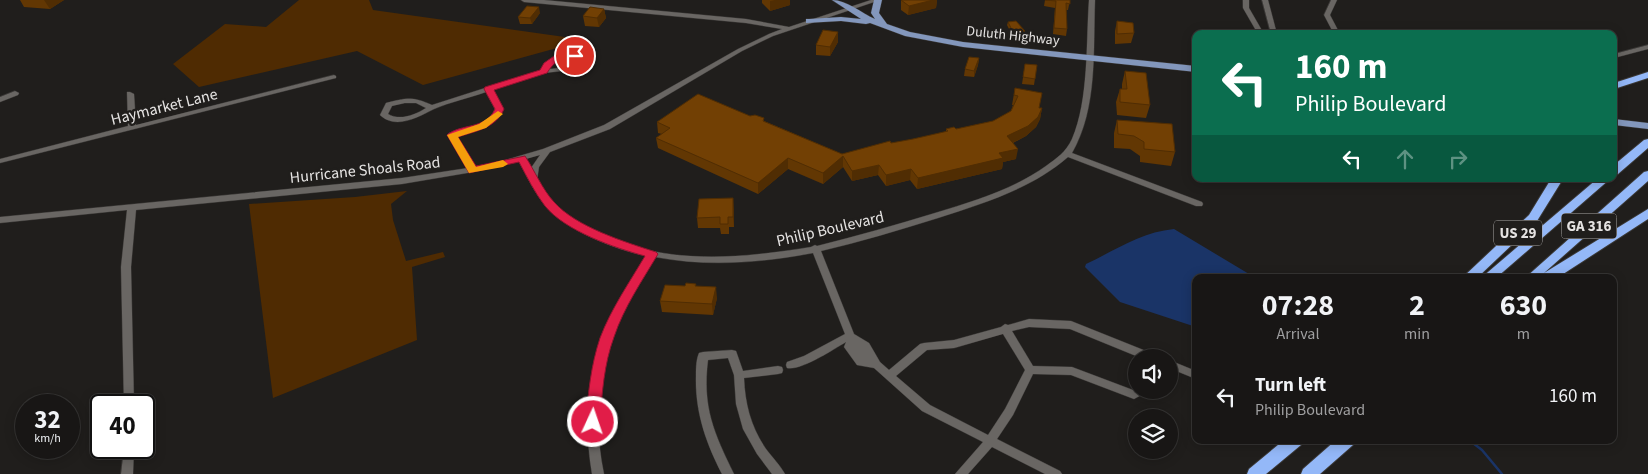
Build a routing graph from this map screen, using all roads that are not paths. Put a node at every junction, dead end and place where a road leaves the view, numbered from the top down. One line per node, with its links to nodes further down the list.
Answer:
1 (524, 0): 11 (street)
2 (836, 0): 8 (main road, Duluth Highway)
3 (878, 0): 8 (street, Hurricane Shoals Road); 10 (main road)
4 (1092, 0): 17 (street)
5 (1246, 0): 12 (street)
6 (1265, 0): 13 (street)
7 (1334, 0): 14 (street)
8 (848, 9): 9 (street, Hurricane Shoals Road); 10 (main road, Duluth Highway)
9 (809, 21): 10 (main road); 11 (street, Hurricane Shoals Road)
10 (883, 25): 17 (main road, Duluth Highway)
11 (787, 28): 35 (street, Hurricane Shoals Road)
12 (1259, 30)
13 (1273, 30)
14 (1335, 30)
15 (1648, 46): 16 (street)
16 (1617, 55)
17 (1088, 58): 18 (main road, Duluth Highway); 36 (street)
18 (1192, 69)
19 (543, 71): 23 (street)
20 (1648, 75): 22 (highway)
21 (334, 77): 33 (street, Haymarket Lane)
22 (1617, 85)
23 (488, 89): 27 (street); 40 (street)
24 (15, 93): 26 (street)
25 (130, 94): 33 (street)
26 (0, 100)
27 (431, 108): 27 (street)
28 (1617, 116): 30 (main road)
29 (1648, 119): 30 (main road)
30 (1632, 121): 31 (main road); 32 (main road)
31 (1617, 122)
32 (1648, 126)
33 (132, 128): 38 (street, Haymarket Lane)
34 (1648, 142): 39 (highway)
35 (546, 151): 37 (street, Hurricane Shoals Road); 42 (street)
36 (1068, 154): 45 (street); 49 (street, Philip Boulevard)
37 (522, 159): 40 (street, Hurricane Shoals Road); 42 (street, Philip Boulevard)
38 (0, 161)
39 (1617, 168)
40 (473, 170): 46 (street, Hurricane Shoals Road)
41 (1648, 175): 53 (highway, GA 316)
42 (533, 180): 50 (street, Philip Boulevard)
43 (1554, 182): 51 (highway, US 29)
44 (1600, 182): 52 (highway, GA 316)
45 (1199, 204)
46 (132, 207): 48 (street, Hurricane Shoals Road); 68 (street)
47 (1648, 213): 54 (highway)
48 (0, 220)
49 (815, 248): 50 (street, Philip Boulevard); 56 (street)
50 (652, 254): 74 (street)
51 (1472, 274)
52 (1492, 274)
53 (1536, 274)
54 (1553, 274)
55 (1005, 328): 58 (street); 63 (street); 66 (street)
56 (851, 336): 57 (street); 59 (street)
57 (860, 349): 60 (street); 60 (street)
58 (1130, 349)
59 (791, 365)
60 (877, 366): 66 (street)
61 (1178, 369): 64 (street)
62 (778, 370): 65 (street)
63 (1030, 370): 67 (street); 69 (street)
64 (1192, 374)
65 (739, 376): 75 (street); 76 (street)
66 (889, 376): 69 (street)
67 (1128, 393)
68 (129, 394)
69 (990, 440): 77 (street); 78 (street)
70 (1290, 444): 79 (highway)
71 (1343, 444): 80 (highway)
72 (128, 459): 73 (street)
73 (127, 474)
74 (598, 474)
75 (728, 474)
76 (779, 474)
77 (961, 474)
78 (1056, 474)
79 (1255, 474)
80 (1309, 474)

